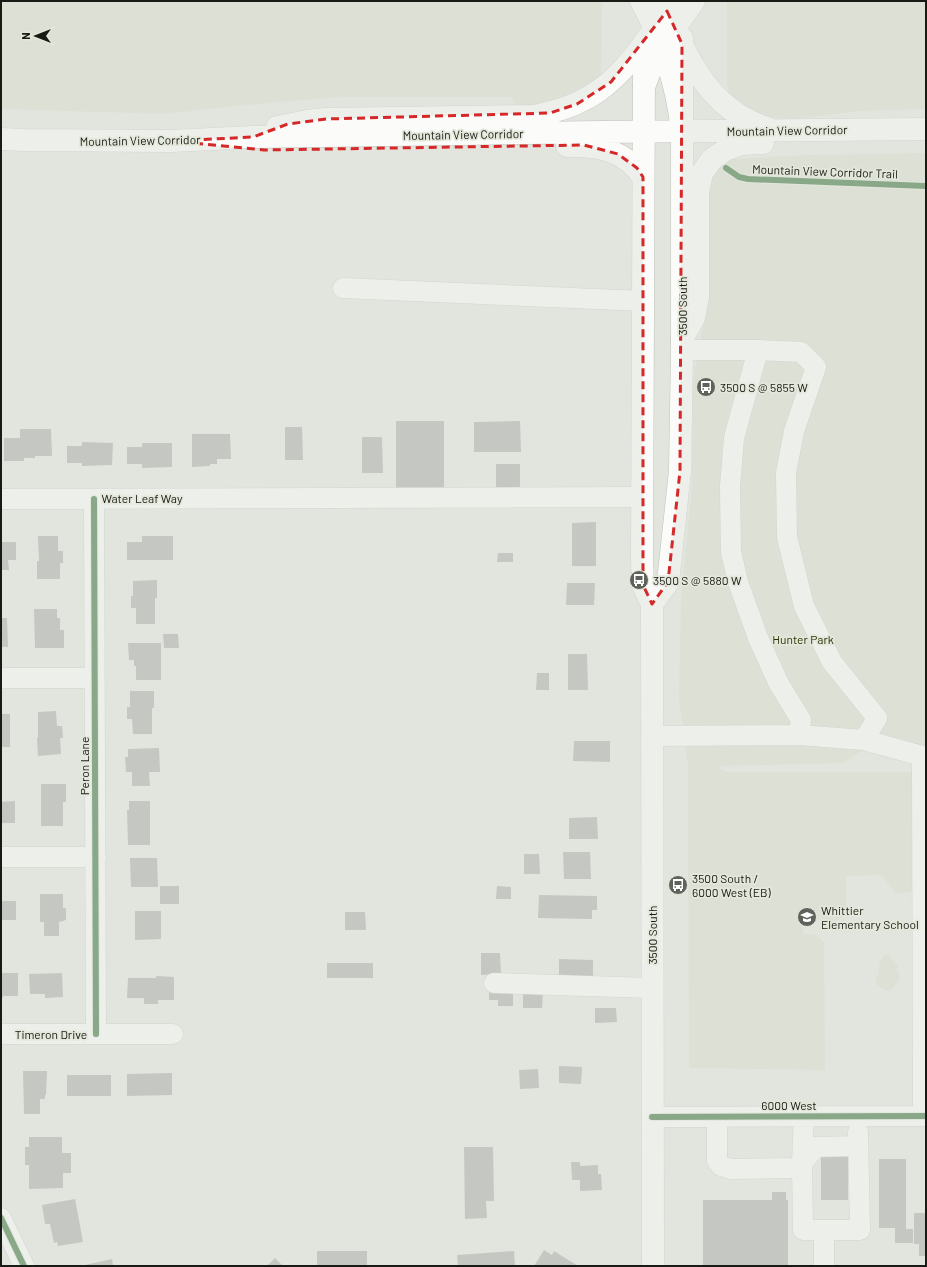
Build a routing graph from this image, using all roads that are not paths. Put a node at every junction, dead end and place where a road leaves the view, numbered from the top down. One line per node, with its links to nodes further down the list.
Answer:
1 (665, 17): 3 (main road); 4 (main road, 3500 South); 5 (main road, 3500 South); 6 (main road)
2 (926, 129): 3 (main road, Mountain View Corridor)
3 (775, 130): 5 (main road, Mountain View Corridor)
4 (643, 131): 5 (main road, Mountain View Corridor); 6 (main road, Mountain View Corridor); 10 (main road, 3500 South)
5 (682, 131): 13 (main road, 3500 South)
6 (253, 137): 9 (main road, Mountain View Corridor)
7 (926, 138): 13 (main road)
8 (1, 139): 9 (main road, Mountain View Corridor)
9 (171, 141): 10 (main road)
10 (643, 177): 12 (main road, 3500 South)
11 (343, 288): 12 (street)
12 (643, 301): 15 (main road, 3500 South)
13 (682, 344): 14 (street); 18 (main road, 3500 South)
14 (758, 350): 21 (street); 23 (street)
15 (643, 497): 16 (street, Water Leaf Way); 18 (main road, 3500 South)
16 (94, 498): 17 (street, Water Leaf Way); 20 (street, Peron Lane)
17 (1, 499)
18 (652, 604): 22 (main road, 3500 South)
19 (1, 678): 20 (street)
20 (94, 678): 26 (street, Peron Lane)
21 (799, 735): 22 (street); 23 (street)
22 (652, 736): 28 (main road, 3500 South)
23 (864, 740): 24 (street)
24 (924, 757): 34 (street)
25 (1, 857): 26 (street)
26 (96, 857): 30 (street, Peron Lane)
27 (494, 983): 28 (street)
28 (652, 988): 35 (main road, 3500 South)
29 (1, 1034): 30 (street, Timeron Drive)
30 (96, 1034): 31 (street, Timeron Drive)
31 (173, 1034)
32 (804, 1116): 33 (street, 6000 West); 36 (street, 6000 West); 38 (street)
33 (858, 1116): 34 (street, 6000 West); 37 (street)
34 (924, 1116)
35 (652, 1117): 36 (street, 6000 West); 42 (main road, 3500 South)
36 (717, 1117): 38 (street)
37 (858, 1146): 38 (street); 40 (street)
38 (802, 1162): 40 (street)
39 (1, 1218): 41 (street)
40 (824, 1230): 43 (street)
41 (24, 1266)
42 (653, 1266)
43 (824, 1266)

